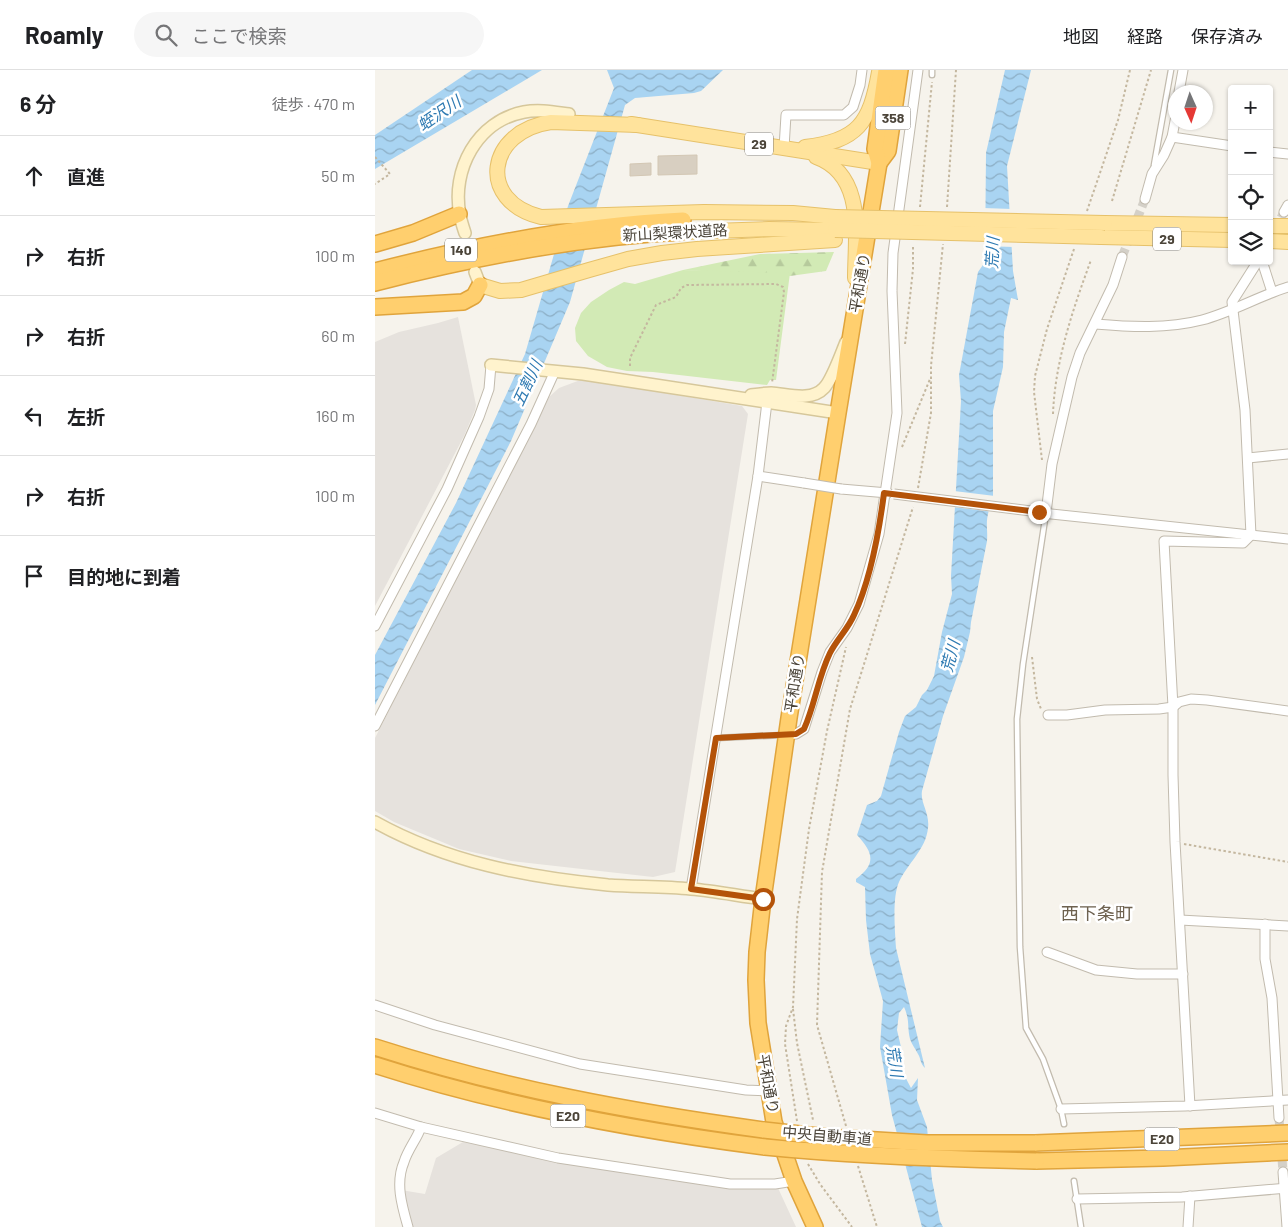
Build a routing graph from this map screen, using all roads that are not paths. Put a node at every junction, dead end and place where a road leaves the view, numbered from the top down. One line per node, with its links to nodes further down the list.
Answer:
1 (862, 70): 14 (street)
2 (880, 70): 14 (main road)
3 (886, 70): 17 (highway, 平和通り / 358)
4 (900, 70): 17 (highway, 平和通り / 358)
5 (918, 70): 54 (street)
6 (1171, 70): 18 (lane)
7 (1183, 70): 8 (street)
8 (1180, 85)
9 (569, 114): 10 (main road, 29); 20 (street)
10 (590, 120): 14 (main road, 29); 22 (main road, 29)
11 (1173, 130): 12 (street)
12 (1172, 137): 13 (street); 18 (street)
13 (1228, 145)
14 (784, 148): 17 (main road, 29); 41 (main road)
15 (1273, 152): 16 (street)
16 (1288, 154)
17 (879, 163): 41 (highway, 平和通り / 358)
18 (1152, 174): 19 (street)
19 (1145, 199)
20 (459, 214): 27 (street); 32 (highway)
21 (1228, 225): 26 (main road, 29, bridge)
22 (601, 226): 23 (highway, 新山梨環状道路 / 140); 26 (main road, 29); 28 (highway, 140)
23 (683, 226): 26 (main road, 29)
24 (1273, 226): 25 (main road)
25 (1288, 226)
26 (835, 229): 29 (main road, 29, bridge); 37 (main road)
27 (465, 233)
28 (547, 239): 36 (highway, 140); 38 (highway, 140)
29 (1228, 240)
30 (1273, 242): 31 (main road)
31 (1288, 242)
32 (375, 244)
33 (1122, 257): 44 (street)
34 (1255, 265): 43 (street)
35 (1263, 265): 40 (street)
36 (375, 270)
37 (477, 279): 42 (highway)
38 (375, 283)
39 (1288, 287): 40 (street)
40 (1272, 292): 43 (street)
41 (856, 305): 45 (highway, 平和通り / 358)
42 (375, 307)
43 (1232, 309): 44 (street); 52 (street)
44 (1095, 324): 55 (street)
45 (851, 331): 48 (street); 50 (highway, 平和通り / 358)
46 (491, 365): 47 (street); 58 (street)
47 (551, 370): 48 (street); 62 (street)
48 (737, 397): 49 (street)
49 (767, 402): 50 (street); 53 (street)
50 (838, 413): 63 (highway, 平和通り / 358)
51 (1288, 454): 52 (street)
52 (1248, 458): 56 (street)
53 (758, 476): 54 (street, bridge); 64 (street)
54 (889, 493): 55 (street, bridge); 63 (street)
55 (1043, 513): 56 (street); 80 (lane)
56 (1251, 536): 57 (street); 59 (street)
57 (1288, 539)
58 (375, 626)
59 (1173, 707): 60 (street); 61 (street); 68 (street)
60 (1288, 711)
61 (1047, 715)
62 (375, 726)
63 (787, 735): 64 (lane); 67 (highway, 平和通り / 358)
64 (716, 738): 66 (street)
65 (375, 822): 66 (street)
66 (691, 889): 67 (street)
67 (763, 899): 76 (highway, 平和通り / 358)
68 (1180, 920): 69 (street); 72 (street)
69 (1265, 924): 70 (street); 78 (street)
70 (1288, 926)
71 (1047, 952): 72 (street)
72 (1183, 974): 79 (street)
73 (375, 1005): 76 (street)
74 (375, 1048): 85 (highway, 中央自動車道 / E20, bridge)
75 (375, 1065): 86 (highway, 中央自動車道 / E20, bridge)
76 (768, 1091): 88 (highway, 平和通り / 358)
77 (1288, 1100): 78 (street)
78 (1277, 1101): 79 (street); 82 (street)
79 (1190, 1106): 80 (street)
80 (1061, 1109): 83 (lane)
81 (375, 1113): 84 (street)
82 (1279, 1118)
83 (1064, 1124)
84 (421, 1127): 88 (street); 93 (street)
85 (1288, 1133)
86 (1288, 1152)
87 (1283, 1172): 90 (street)
88 (794, 1181): 94 (highway, 平和通り / 358)
89 (1074, 1181): 92 (lane)
90 (1286, 1188): 91 (street); 97 (street)
91 (1190, 1196): 92 (street); 96 (street)
92 (1077, 1199): 95 (lane)
93 (408, 1227)
94 (815, 1227)
95 (1081, 1227)
96 (1188, 1227)
97 (1287, 1227)

